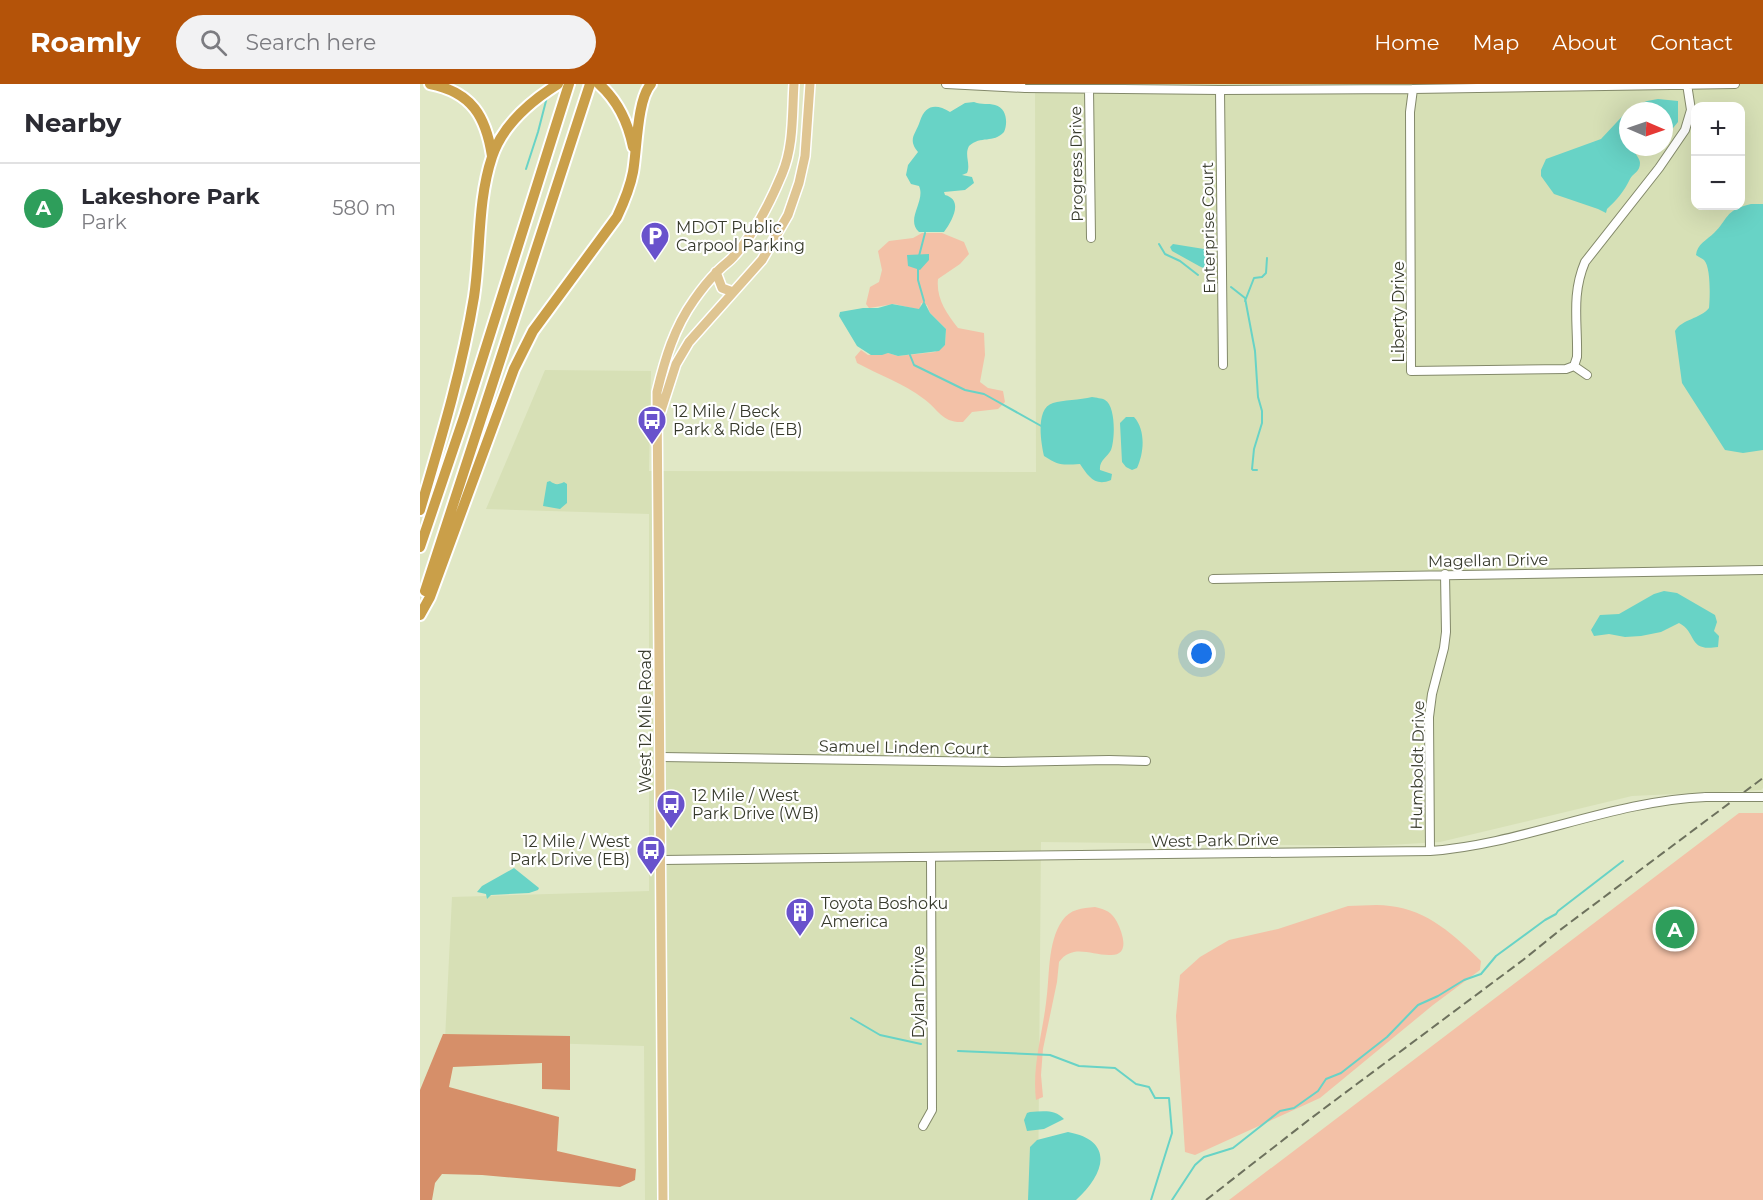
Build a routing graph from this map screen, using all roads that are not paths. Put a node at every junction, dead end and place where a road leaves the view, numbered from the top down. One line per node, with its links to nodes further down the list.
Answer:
1 (430, 84): 15 (highway)
2 (558, 84): 15 (highway)
3 (568, 84): 27 (highway)
4 (590, 84): 31 (highway)
5 (599, 84): 16 (highway)
6 (651, 84): 16 (highway)
7 (794, 84): 18 (main road, West 12 Mile Road)
8 (810, 84): 19 (main road, West 12 Mile Road)
9 (946, 84): 12 (street)
10 (1735, 84): 11 (street)
11 (1687, 85): 13 (street); 23 (street)
12 (1089, 89): 14 (street); 17 (street, Progress Drive)
13 (1413, 89): 14 (street); 23 (street, Liberty Drive)
14 (1220, 90): 22 (street, Enterprise Court)
15 (492, 156): 26 (highway)
16 (633, 174): 32 (highway)
17 (1091, 238)
18 (716, 272): 19 (main road); 20 (main road, West 12 Mile Road)
19 (733, 292): 21 (main road, West 12 Mile Road)
20 (675, 331): 21 (main road); 25 (main road, West 12 Mile Road)
21 (689, 342): 25 (main road, West 12 Mile Road)
22 (1223, 365)
23 (1574, 366): 24 (street)
24 (1587, 375)
25 (657, 422): 33 (main road, West 12 Mile Road)
26 (420, 510)
27 (420, 547)
28 (1763, 570): 29 (street, Magellan Drive)
29 (1445, 574): 30 (street, Magellan Drive); 36 (street, Humboldt Drive)
30 (1213, 579)
31 (420, 606)
32 (420, 615)
33 (661, 757): 34 (street, Samuel Linden Court); 38 (main road, West 12 Mile Road)
34 (1146, 761)
35 (1763, 797): 36 (street, West Park Drive, bridge)
36 (1430, 851): 37 (street, West Park Drive)
37 (931, 857): 38 (street, West Park Drive); 39 (street, Dylan Drive)
38 (662, 860): 40 (main road, West 12 Mile Road)
39 (923, 1126)
40 (663, 1200)

